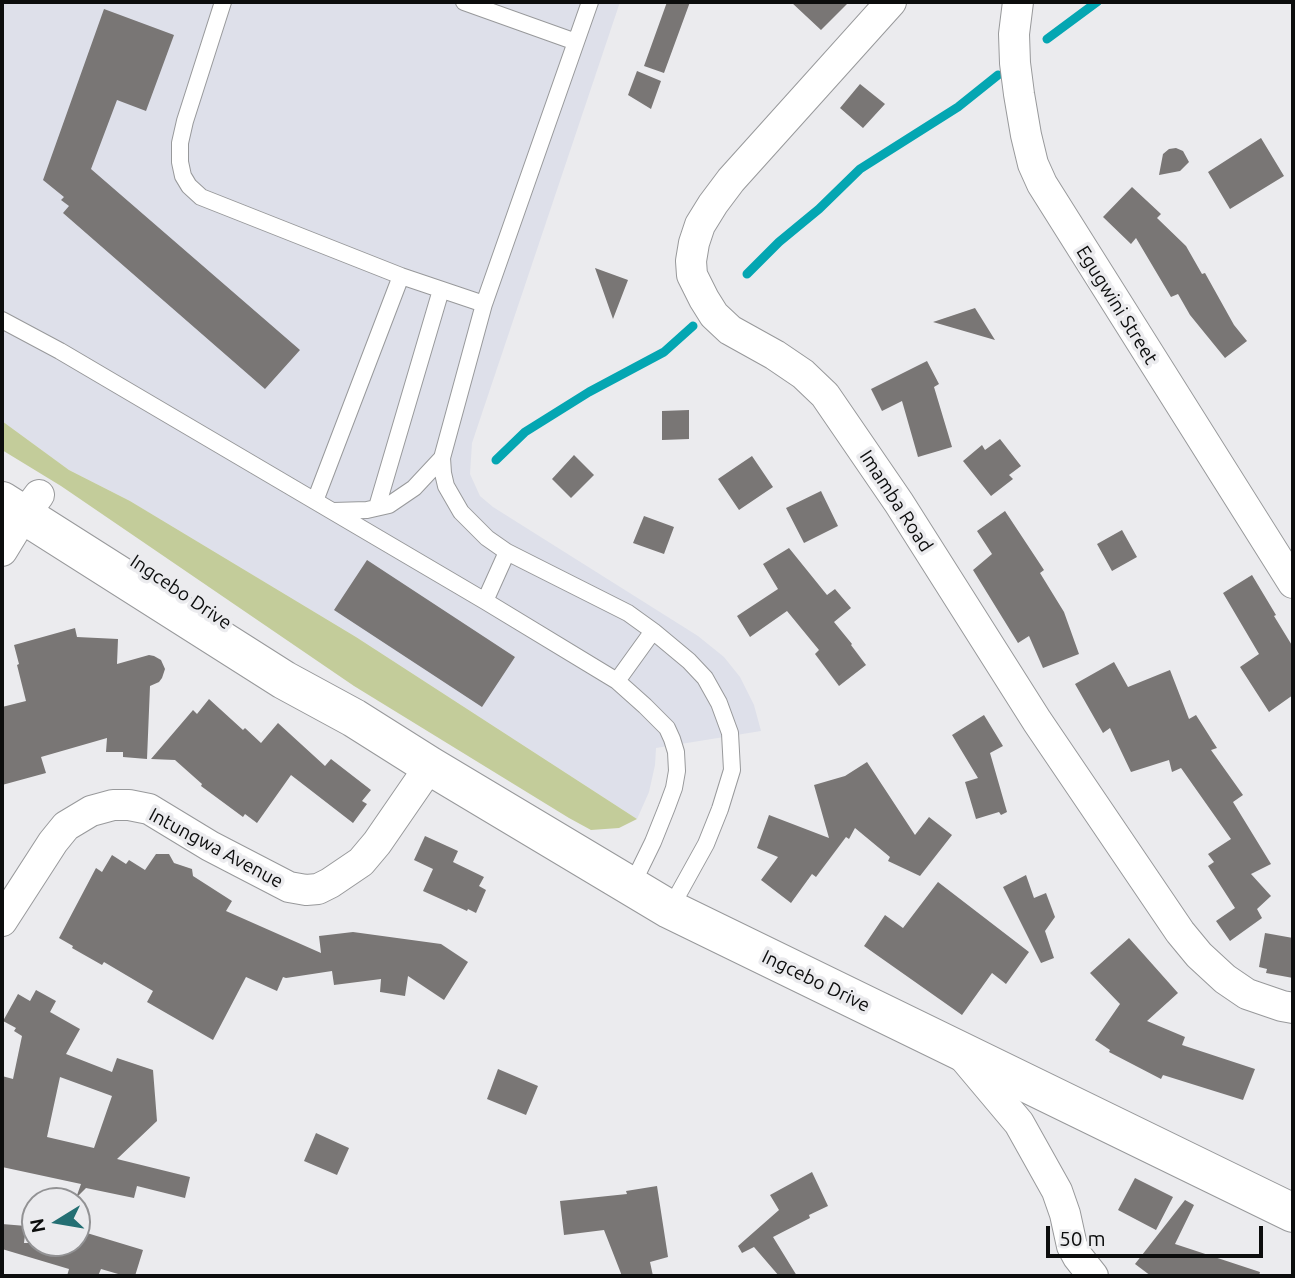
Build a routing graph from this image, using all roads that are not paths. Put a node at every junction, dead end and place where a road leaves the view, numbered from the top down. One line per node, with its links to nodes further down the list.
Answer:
1 (223, 2): 7 (lane)
2 (464, 2): 6 (lane)
3 (590, 2): 6 (lane)
4 (891, 2): 27 (street, Imamba Road)
5 (1018, 2): 19 (street, Egugwini Street)
6 (576, 42): 9 (lane)
7 (401, 276): 8 (lane); 13 (lane)
8 (441, 290): 9 (lane); 15 (lane)
9 (484, 304): 11 (lane)
10 (2, 320): 13 (lane)
11 (442, 458): 15 (lane); 18 (lane)
12 (2, 473): 14 (main road, Ingcebo Drive)
13 (315, 501): 16 (lane)
14 (22, 504): 17 (street); 23 (main road, Ingcebo Drive)
15 (377, 508): 16 (lane)
16 (333, 511): 20 (lane)
17 (2, 551)
18 (507, 552): 20 (lane); 21 (lane)
19 (1293, 583)
20 (485, 601): 22 (lane)
21 (653, 631): 22 (lane); 25 (lane)
22 (617, 681): 24 (lane)
23 (430, 766): 24 (main road, Ingcebo Drive); 26 (street, Intungwa Avenue)
24 (631, 887): 25 (main road, Ingcebo Drive)
25 (669, 909): 28 (main road, Ingcebo Drive)
26 (2, 921)
27 (1293, 1008)
28 (957, 1050): 29 (main road, Ingcebo Drive); 30 (street)
29 (1293, 1213)
30 (1093, 1276)

